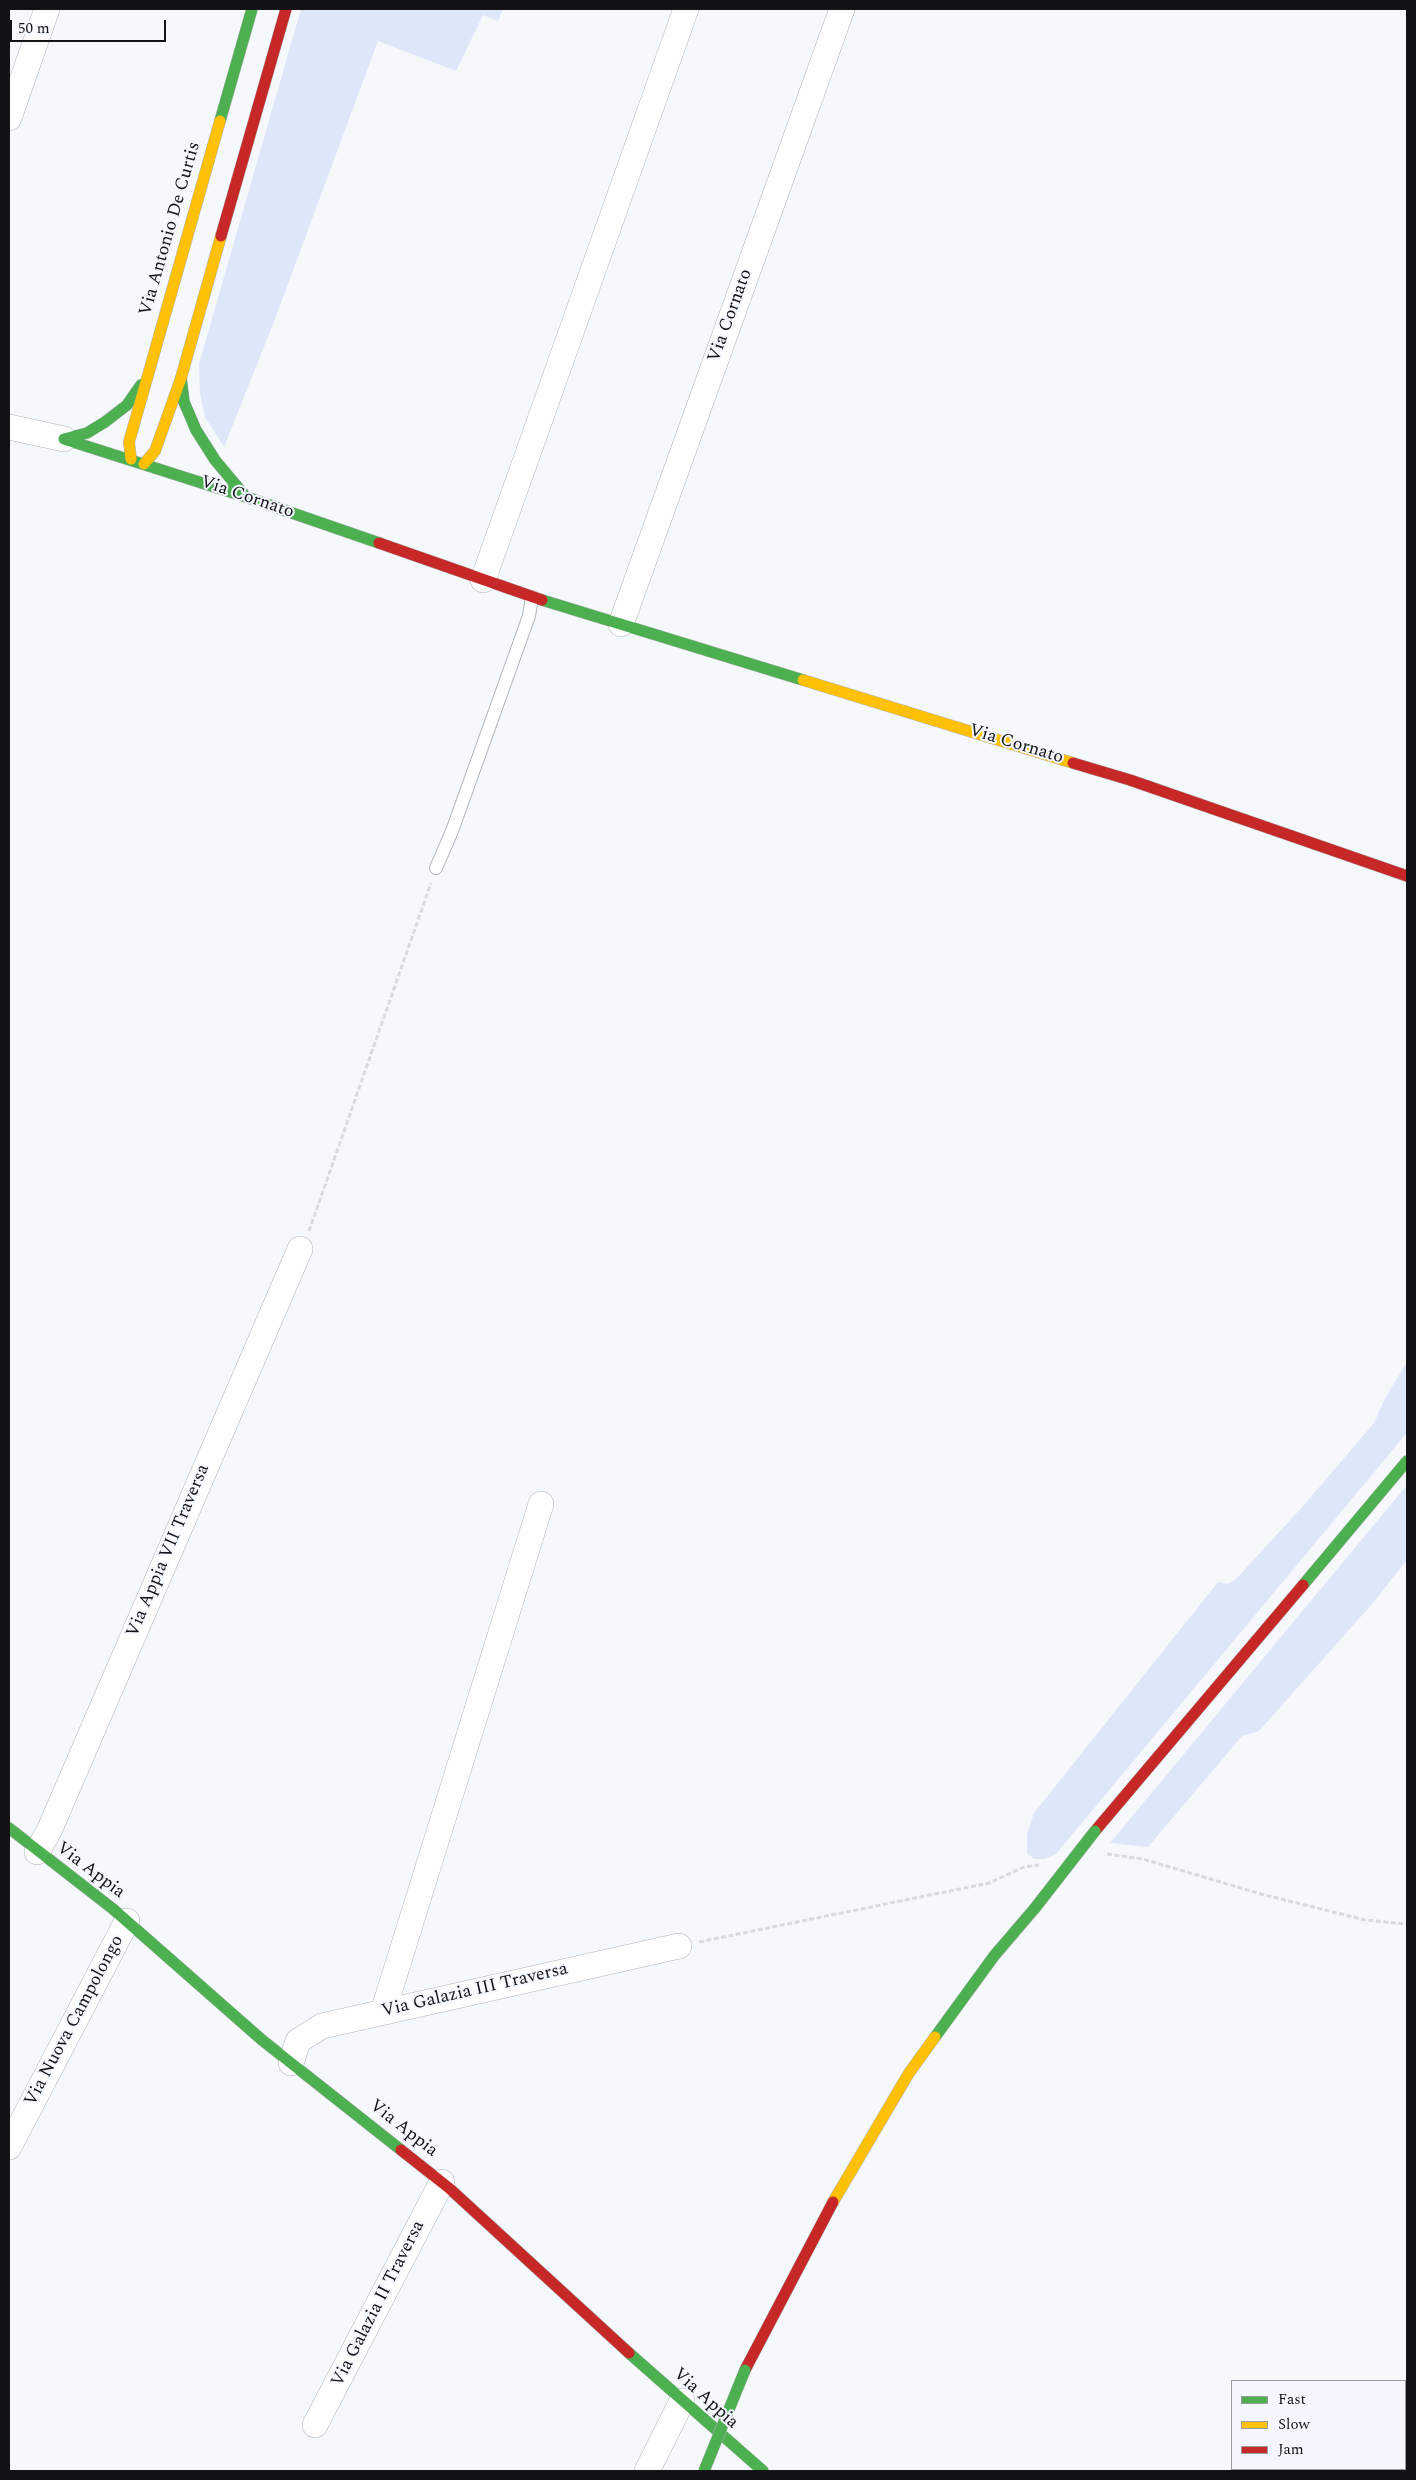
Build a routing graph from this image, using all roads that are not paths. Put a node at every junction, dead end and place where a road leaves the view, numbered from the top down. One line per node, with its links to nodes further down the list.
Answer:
1 (47, 9): 6 (street)
2 (252, 9): 7 (main road, Via Antonio De Curtis)
3 (286, 9): 8 (main road)
4 (686, 9): 14 (street)
5 (842, 9): 16 (street, Via Cornato)
6 (9, 118)
7 (148, 375): 10 (main road); 11 (main road, Via Antonio De Curtis)
8 (181, 378): 12 (main road); 13 (main road)
9 (9, 427): 10 (street, Via Cornato)
10 (64, 440): 11 (main road, Via Cornato)
11 (131, 459): 12 (main road, Via Cornato)
12 (144, 464): 13 (main road, Via Cornato)
13 (246, 497): 14 (main road, Via Cornato)
14 (483, 580): 15 (main road, Via Cornato)
15 (532, 597): 16 (main road, Via Cornato); 17 (lane)
16 (621, 624): 18 (main road, Via Cornato)
17 (436, 868)
18 (1407, 876)
19 (300, 1249): 23 (street, Via Appia VII Traversa)
20 (1407, 1461): 33 (main road, bridge)
21 (541, 1504): 26 (street)
22 (9, 1828): 23 (main road, Via Appia)
23 (37, 1852): 24 (main road, Via Appia)
24 (127, 1921): 27 (main road, Via Appia); 28 (street, Via Nuova Campolongo)
25 (679, 1946): 26 (street, Via Galazia III Traversa)
26 (383, 2012): 27 (street, Via Galazia III Traversa)
27 (291, 2063): 29 (main road, Via Appia)
28 (9, 2147)
29 (442, 2182): 30 (main road, Via Appia); 31 (street, Via Galazia II Traversa)
30 (682, 2401): 32 (street); 34 (main road, Via Appia)
31 (315, 2425)
32 (647, 2471)
33 (704, 2471)
34 (763, 2471)

